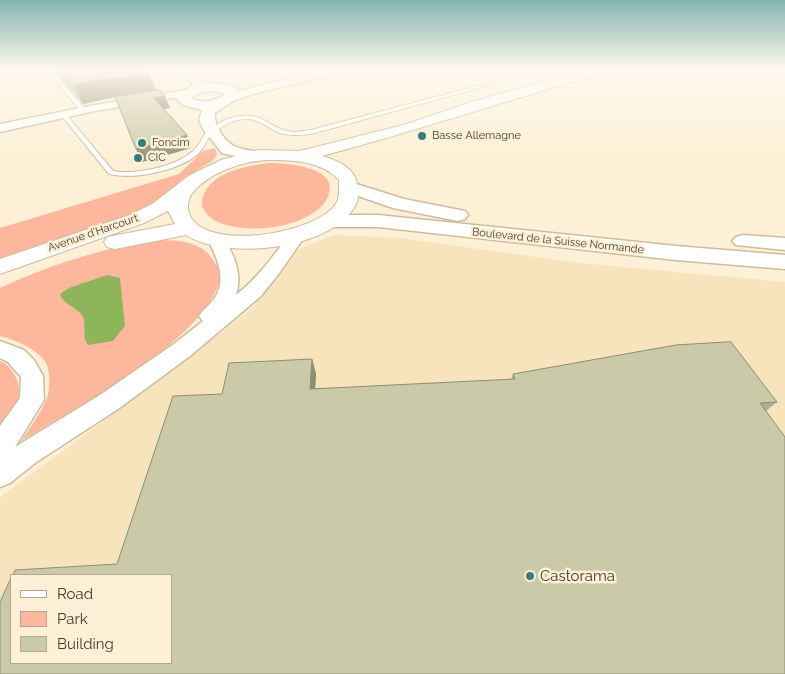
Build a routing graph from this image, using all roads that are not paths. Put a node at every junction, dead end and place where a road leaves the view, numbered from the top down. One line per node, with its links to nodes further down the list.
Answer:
1 (75, 100): 7 (lane)
2 (157, 100): 7 (street)
3 (189, 100): 11 (street)
4 (218, 100): 11 (street)
5 (429, 100): 11 (lane)
6 (492, 100): 9 (main road)
7 (83, 110): 8 (street)
8 (64, 114): 10 (street); 11 (lane)
9 (412, 127): 13 (main road); 14 (main road)
10 (0, 128)
11 (213, 132): 12 (street)
12 (228, 156): 13 (main road, Avenue d'Harcourt); 15 (main road, Avenue d'Harcourt)
13 (301, 156): 14 (main road)
14 (352, 169): 16 (main road); 20 (street, Boulevard de la Suisse Normande)
15 (182, 191): 17 (main road); 22 (main road, Avenue d'Harcourt)
16 (331, 221): 18 (main road); 21 (street, Boulevard de la Suisse Normande)
17 (189, 228): 19 (main road); 23 (main road, Avenue d'Harcourt)
18 (297, 236): 19 (main road); 25 (street)
19 (216, 240): 25 (street)
20 (785, 244)
21 (785, 262)
22 (0, 267)
23 (0, 280)
24 (0, 349): 26 (street)
25 (182, 350): 27 (street)
26 (0, 447)
27 (0, 474)

